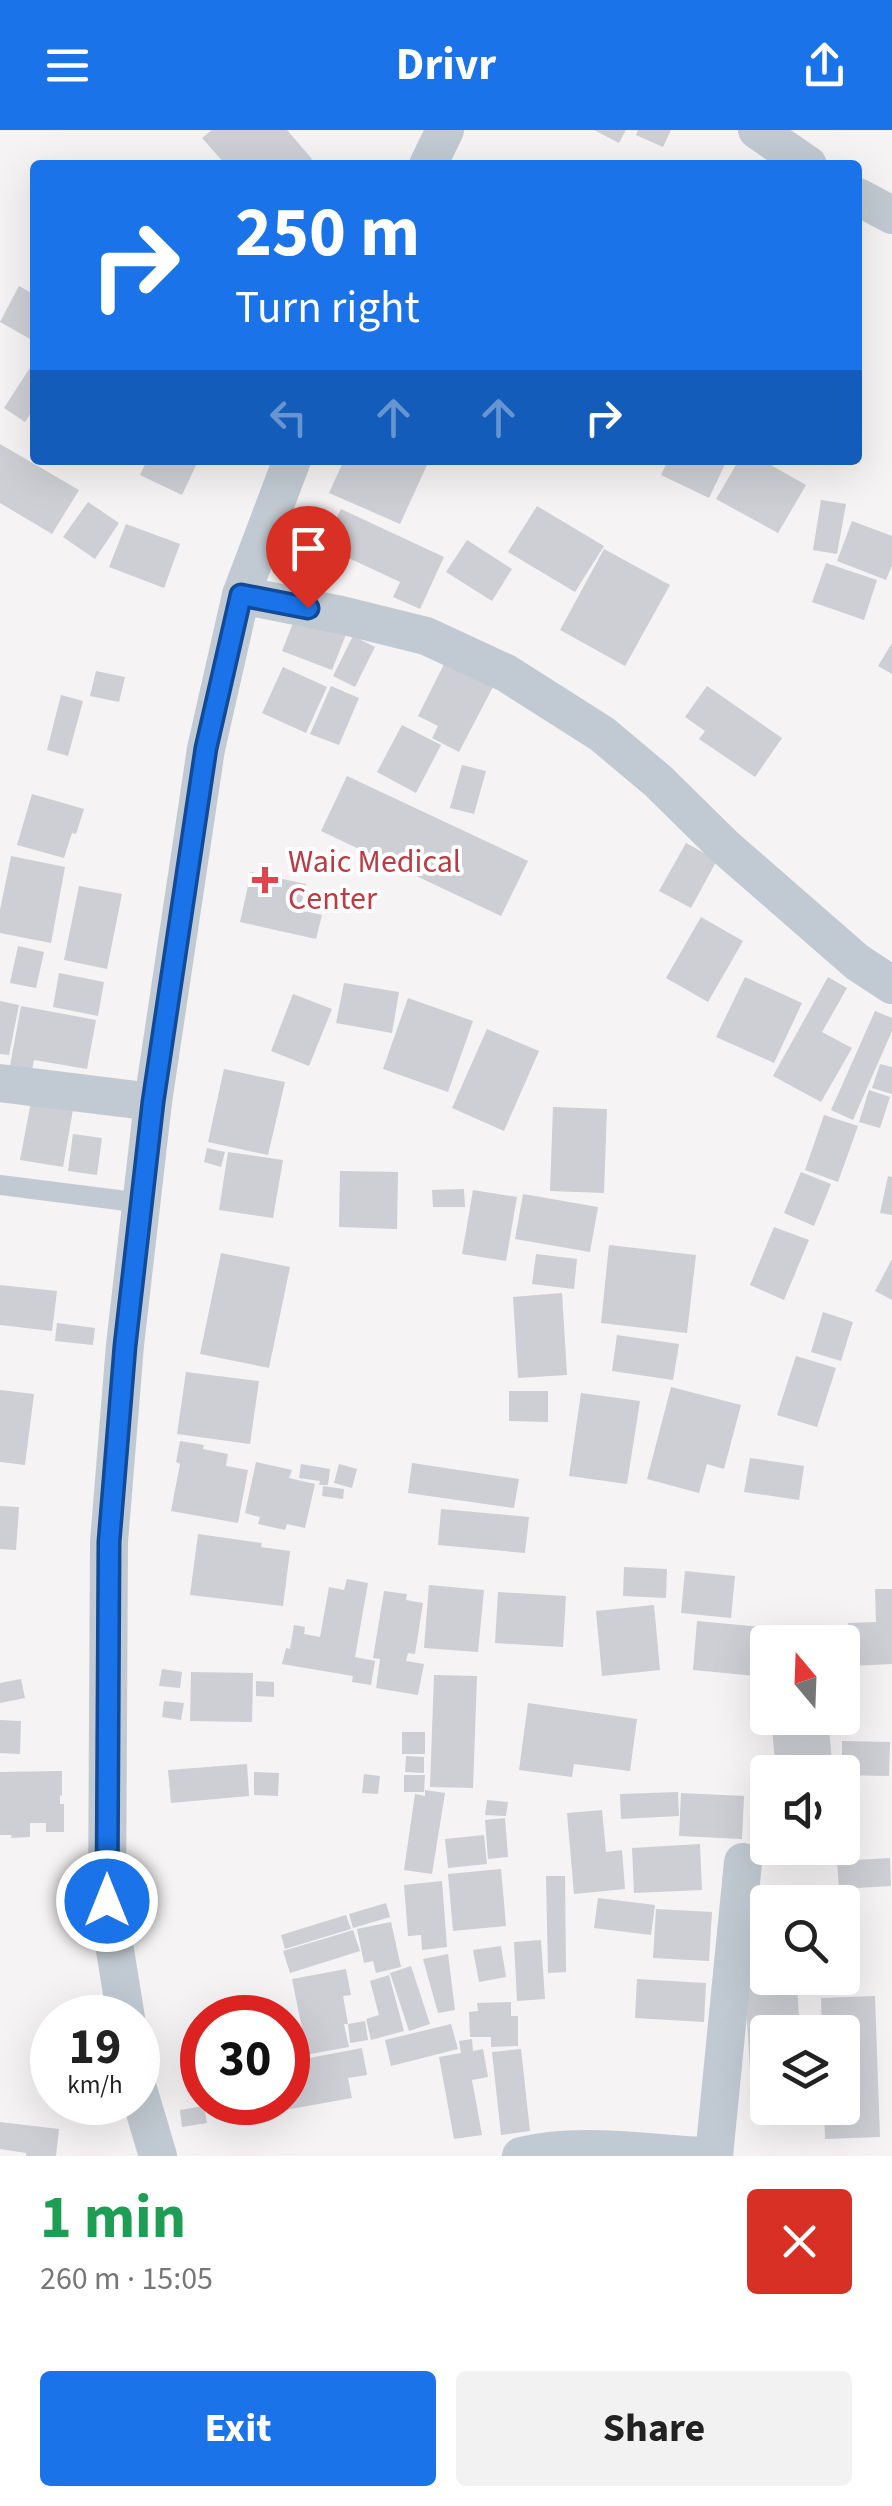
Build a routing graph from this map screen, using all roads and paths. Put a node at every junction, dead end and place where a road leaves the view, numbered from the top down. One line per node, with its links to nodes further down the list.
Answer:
1 (444, 130): 3 (street)
2 (756, 130): 4 (street)
3 (430, 160)
4 (801, 160)
5 (862, 199): 6 (street)
6 (892, 215)
7 (290, 465): 8 (street)
8 (241, 595): 9 (street); 11 (street)
9 (892, 985)
10 (0, 1083): 11 (street)
11 (153, 1102): 13 (street)
12 (0, 1185): 13 (lane)
13 (142, 1203): 15 (street)
14 (743, 1862): 20 (street)
15 (122, 1995)
16 (149, 2125): 17 (street)
17 (158, 2156)
18 (521, 2156): 19 (street)
19 (702, 2156)
20 (714, 2156)

